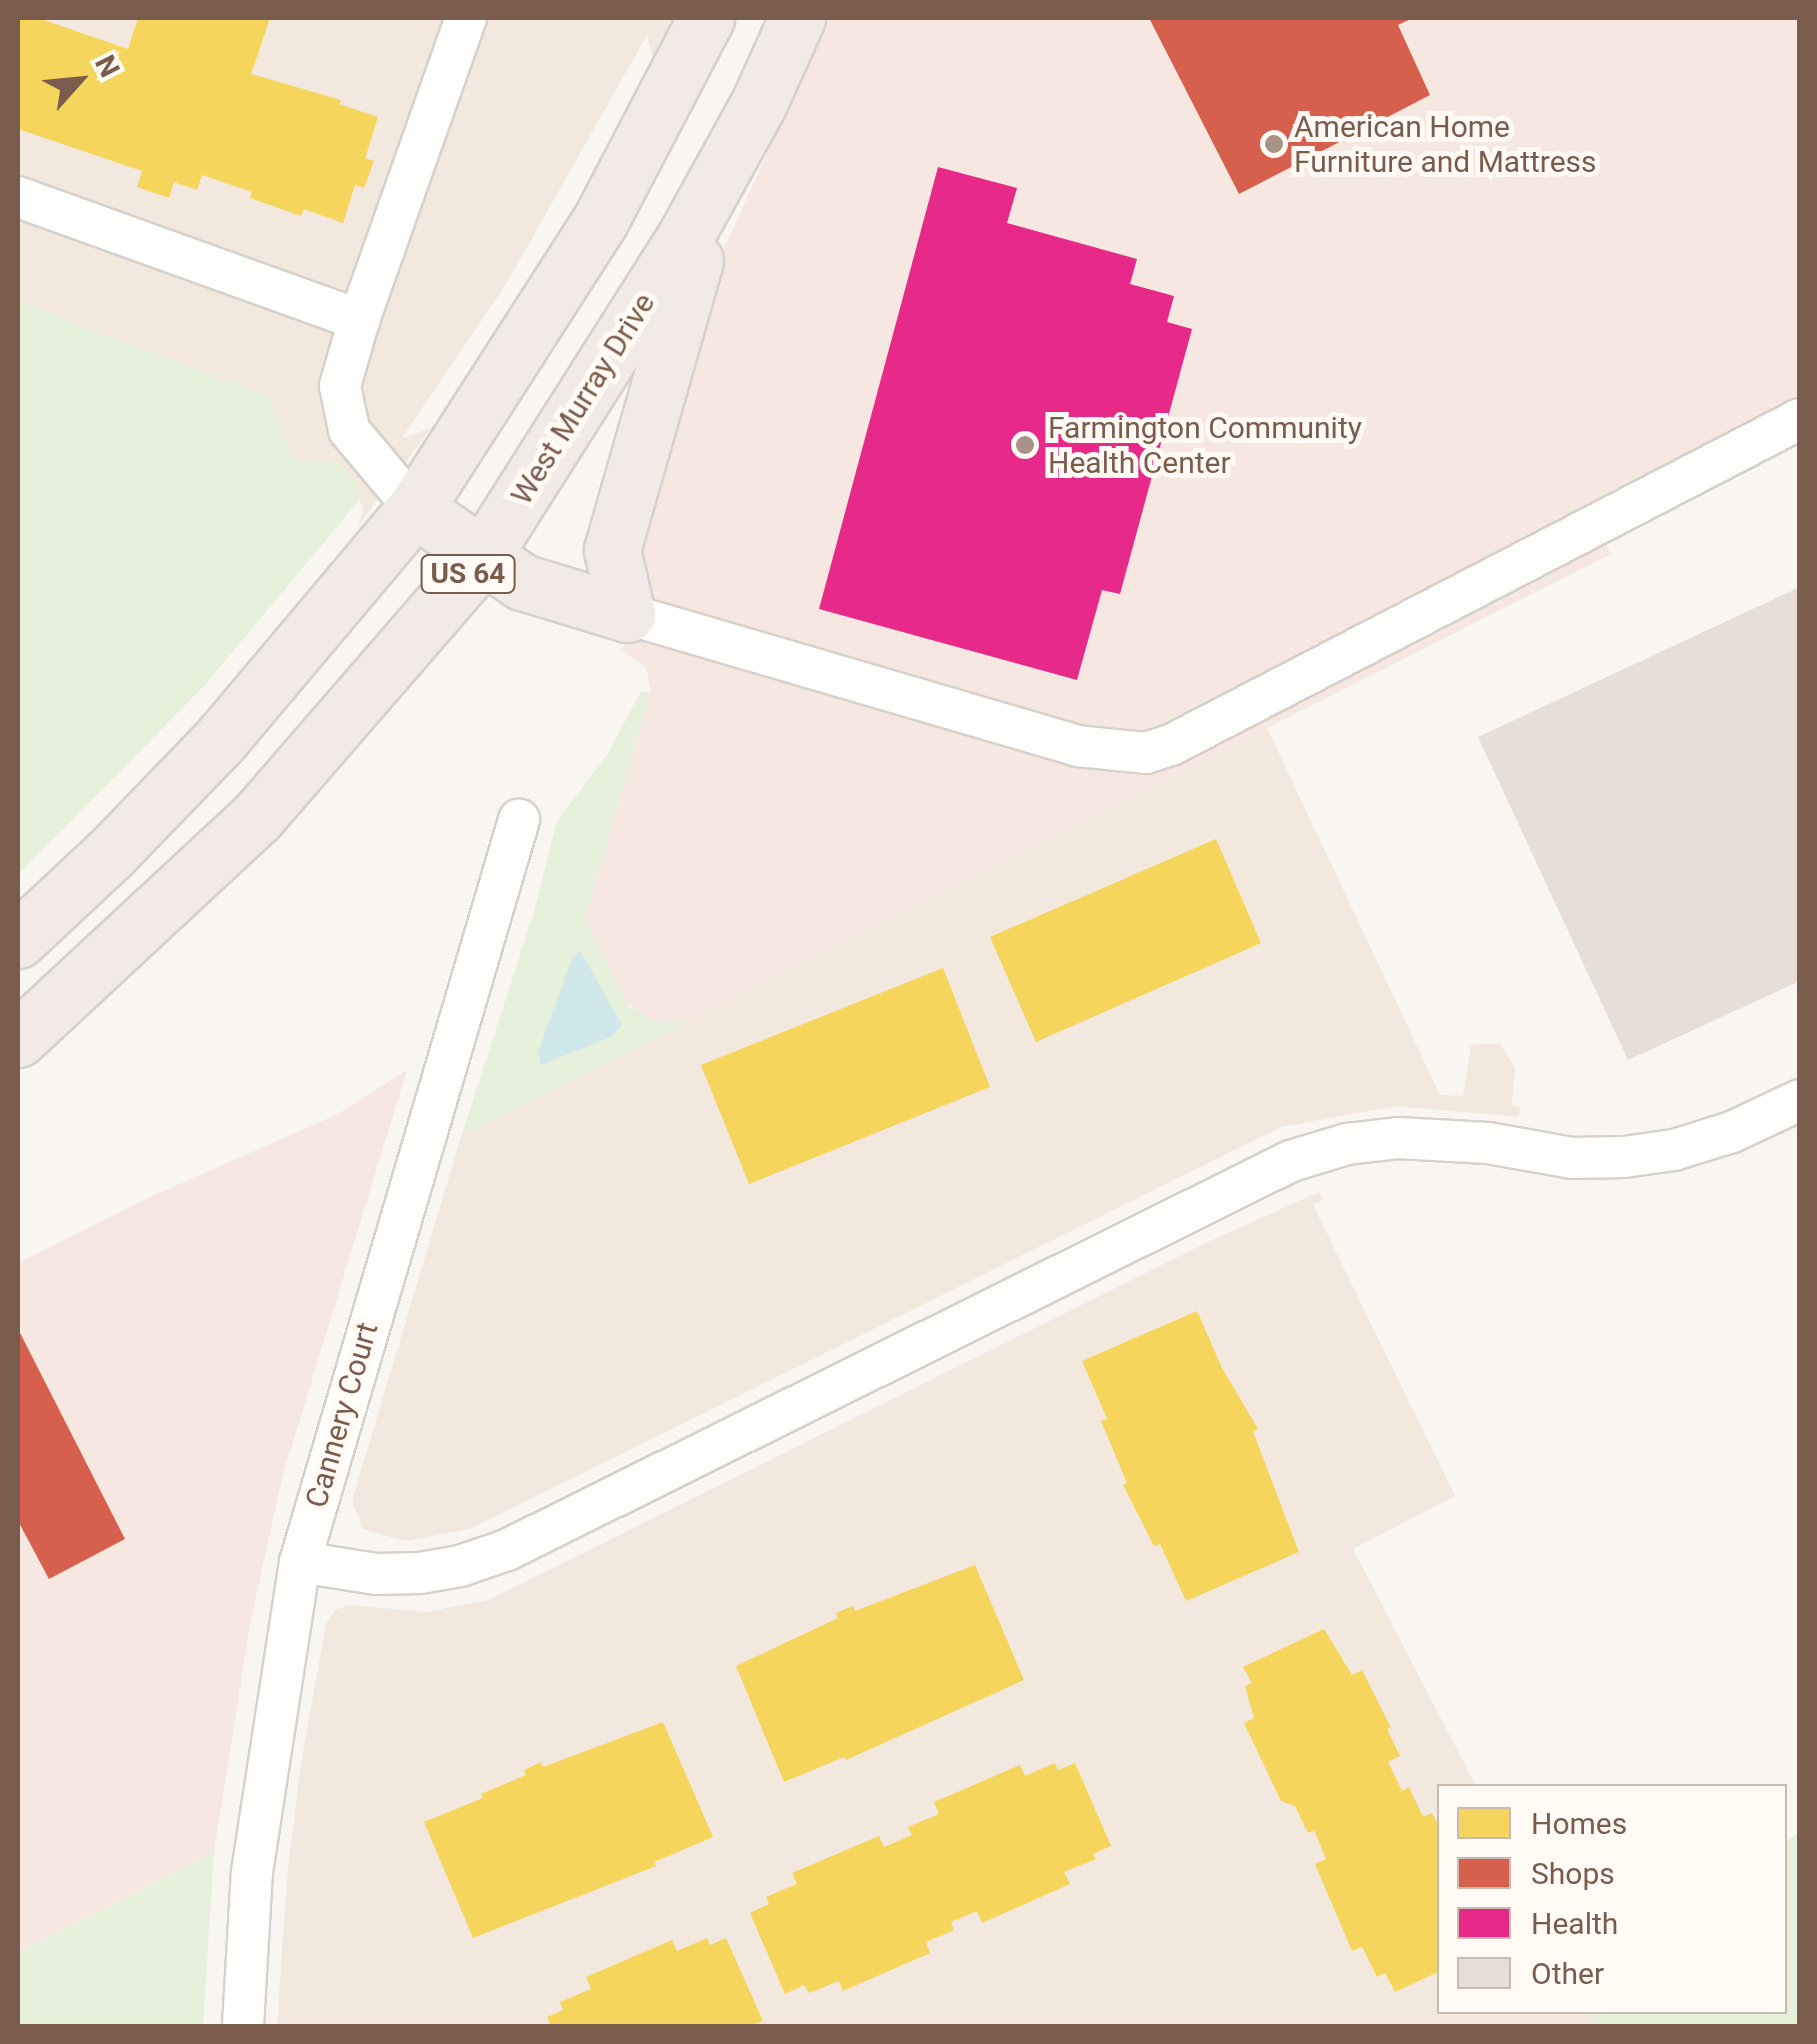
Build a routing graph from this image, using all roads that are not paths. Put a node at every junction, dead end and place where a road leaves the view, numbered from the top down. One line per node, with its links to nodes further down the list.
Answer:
1 (466, 18): 6 (street)
2 (797, 18): 4 (highway, West Murray Drive / US 64)
3 (695, 21): 8 (highway, US 64)
4 (758, 103): 9 (highway, West Murray Drive / US 64); 10 (highway)
5 (18, 197): 6 (street)
6 (359, 320): 8 (street)
7 (1800, 419): 10 (street)
8 (414, 509): 9 (highway); 12 (highway, US 64)
9 (482, 558): 10 (highway); 13 (highway, West Murray Drive / US 64)
10 (627, 614)
11 (519, 820): 15 (street, Cannery Court)
12 (18, 940)
13 (18, 1039)
14 (1800, 1100): 15 (street)
15 (300, 1562): 16 (street, Cannery Court)
16 (243, 2026)

